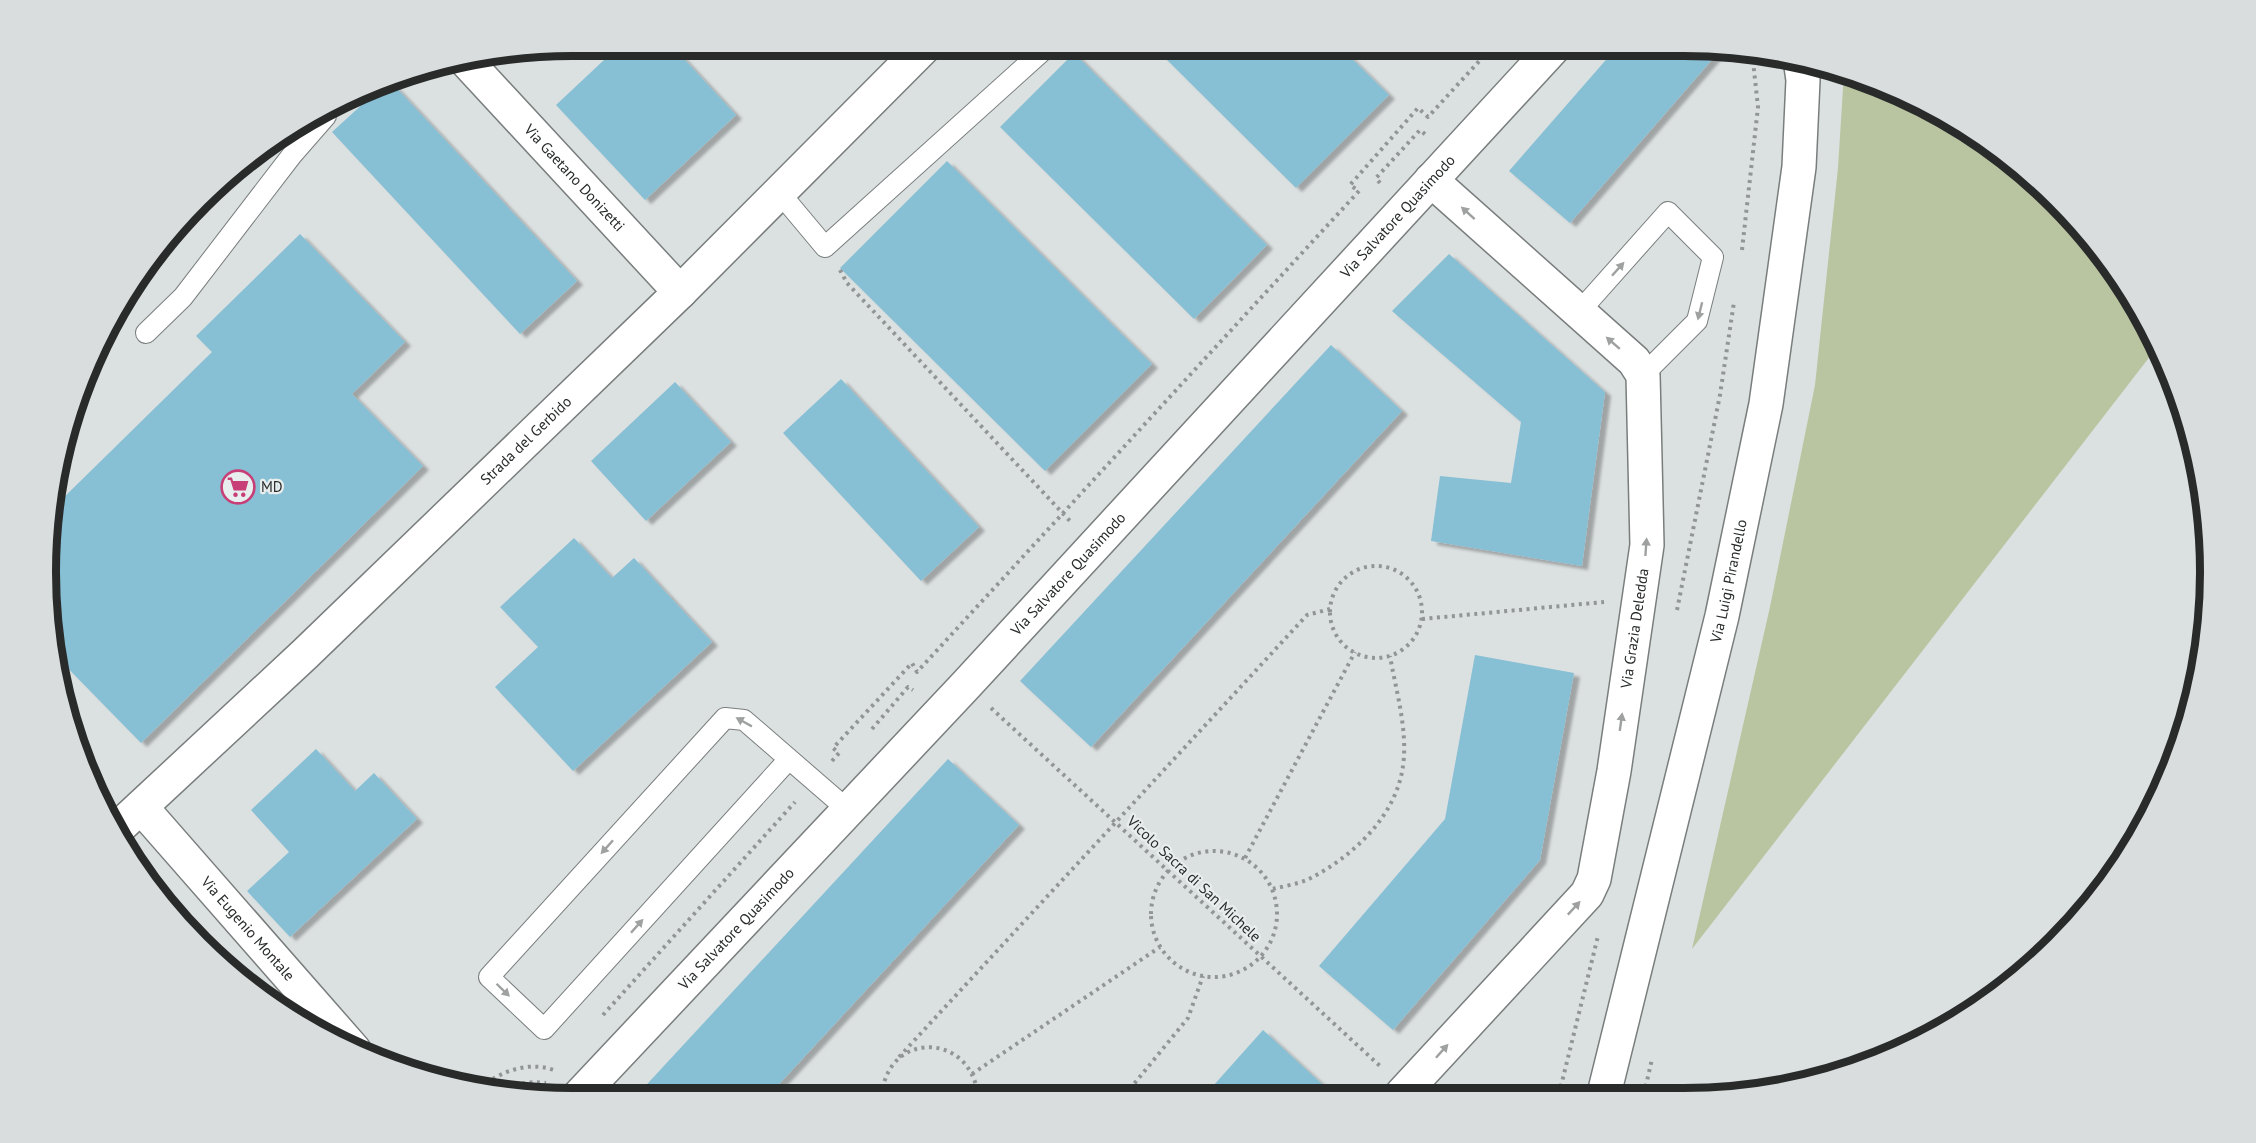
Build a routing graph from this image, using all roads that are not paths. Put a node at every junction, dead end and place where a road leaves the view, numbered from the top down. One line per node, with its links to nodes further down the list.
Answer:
1 (915, 56): 8 (street, Strada del Gerbido)
2 (1036, 56): 8 (lane)
3 (1546, 56): 7 (street, Via Salvatore Quasimodo)
4 (470, 65): 9 (street, Via Gaetano Donizetti)
5 (1801, 69): 20 (street, Via Luigi Pirandello)
6 (323, 120): 11 (lane)
7 (1431, 180): 10 (street, one-way to 7); 15 (street, Via Salvatore Quasimodo)
8 (779, 192): 9 (street, Strada del Gerbido)
9 (680, 292): 14 (street, Strada del Gerbido)
10 (1579, 312): 12 (street, one-way to 10); 12 (lane, one-way to 12)
11 (146, 333)
12 (1643, 375): 19 (street, Via Grazia Deledda, one-way to 12)
13 (789, 759): 13 (lane, one-way to 13); 15 (lane)
14 (141, 807): 16 (street, Strada del Gerbido); 17 (street, Via Eugenio Montale)
15 (848, 810): 18 (street, Via Salvatore Quasimodo)
16 (122, 824)
17 (337, 1031)
18 (573, 1088)
19 (1408, 1088)
20 (1605, 1088)

